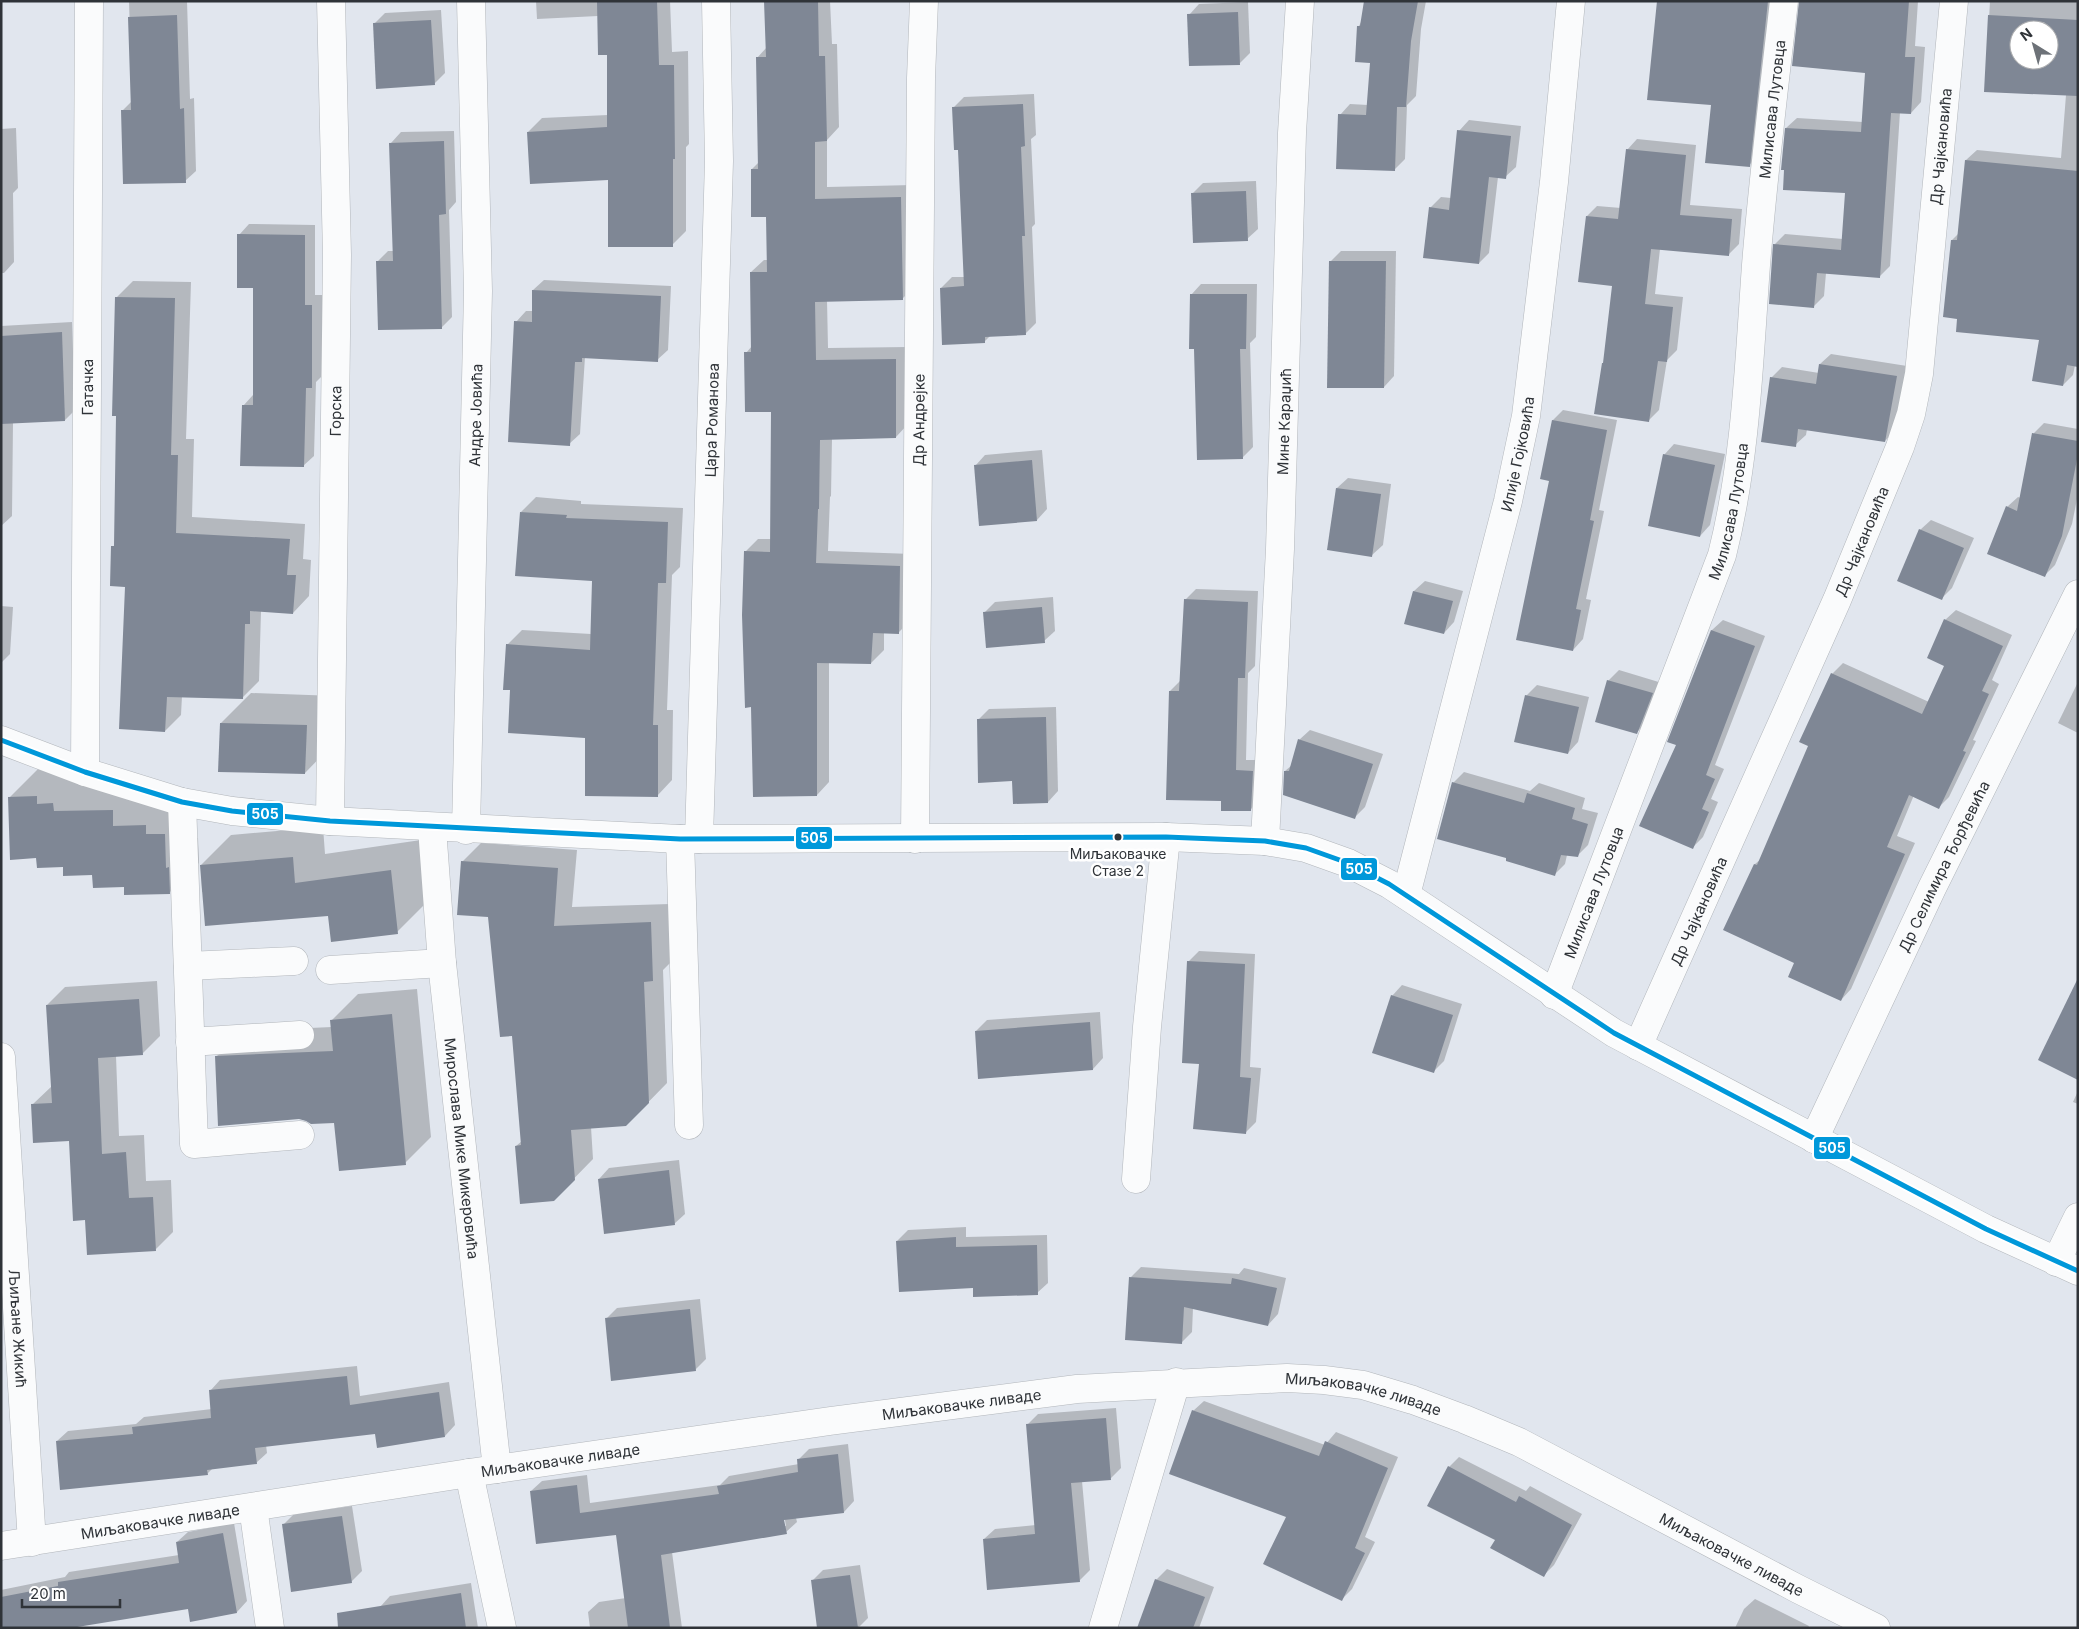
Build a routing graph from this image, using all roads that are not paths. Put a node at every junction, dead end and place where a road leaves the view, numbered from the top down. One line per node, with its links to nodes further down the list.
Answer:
1 (89, 1): 12 (street, Гатачка)
2 (331, 1): 14 (street, Горска)
3 (471, 1): 16 (street, Андре Јовића)
4 (716, 1): 18 (street, Цара Романова)
5 (924, 1): 19 (street, Др Андрејке)
6 (1300, 1): 20 (street, Мине Караџић)
7 (1570, 1): 21 (street, Илије Гојковића)
8 (1784, 1): 26 (street, Милисава Лутовца)
9 (1954, 1): 29 (street, Др Чајкановића)
10 (2078, 594): 33 (street, Др Селимира Ђорђевића)
11 (1, 740): 12 (street)
12 (85, 772): 13 (street)
13 (182, 802): 14 (street); 24 (street)
14 (330, 822): 15 (street)
15 (432, 828): 16 (street); 23 (street, Мирослава Мике Микеровића)
16 (466, 830): 18 (street)
17 (1166, 837): 19 (street); 20 (street); 34 (street)
18 (689, 839): 19 (street); 31 (street, Цара Романова)
19 (915, 839)
20 (1265, 841): 21 (street)
21 (1406, 895): 26 (street)
22 (294, 961): 24 (street)
23 (442, 963): 25 (street); 38 (street, Мирослава Мике Микеровића)
24 (188, 966): 28 (street)
25 (330, 970)
26 (1554, 995): 29 (street)
27 (300, 1035): 28 (street)
28 (190, 1042): 32 (street)
29 (1638, 1046): 33 (street)
30 (1, 1056): 41 (street, Љиљане Жикић)
31 (689, 1125)
32 (300, 1135)
33 (1814, 1139): 36 (street)
34 (1136, 1179)
35 (2078, 1217): 36 (street)
36 (2067, 1267)
37 (1176, 1382): 38 (street, Миљаковачке ливаде); 45 (street); 46 (street, Миљаковачке ливаде)
38 (497, 1469): 39 (street, Миљаковачке ливаде)
39 (469, 1473): 40 (street, Миљаковачке ливаде); 44 (street)
40 (253, 1507): 41 (street, Миљаковачке ливаде); 43 (street)
41 (32, 1542): 42 (street, Миљаковачке ливаде)
42 (1, 1546)
43 (270, 1628)
44 (502, 1628)
45 (1103, 1628)
46 (1876, 1628)

